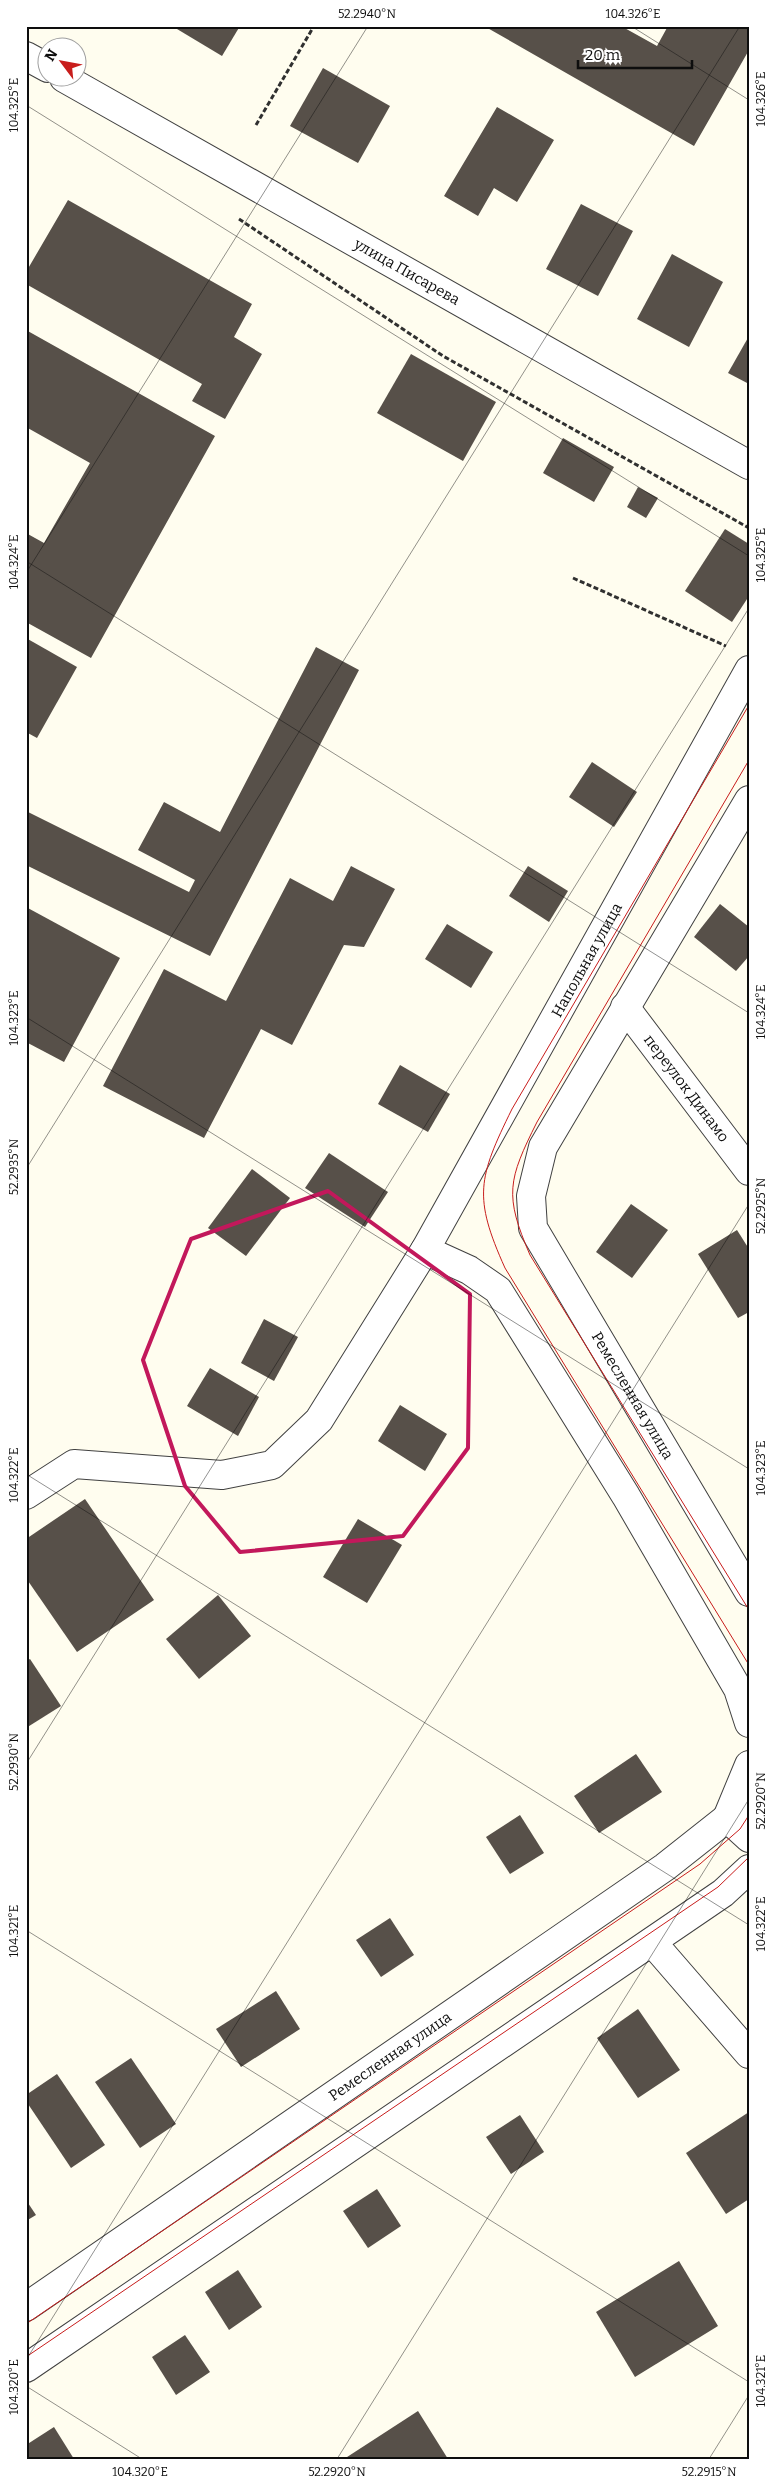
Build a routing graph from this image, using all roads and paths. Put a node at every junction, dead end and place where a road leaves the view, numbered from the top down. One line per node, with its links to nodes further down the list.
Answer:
1 (314, 26): 5 (path)
2 (26, 56): 3 (street)
3 (38, 63)
4 (82, 88): 7 (street, улица Писарева)
5 (256, 125)
6 (232, 214): 8 (path)
7 (749, 465)
8 (749, 528)
9 (573, 578): 10 (path)
10 (741, 660): 14 (street, Напольная улица)
11 (749, 800): 12 (street)
12 (625, 1007): 13 (street, переулок Динамо); 16 (street, Ремесленная улица)
13 (749, 1171)
14 (426, 1250): 15 (street, Напольная улица); 17 (street)
15 (26, 1495)
16 (749, 1592)
17 (749, 1723)
18 (749, 1765): 20 (street)
19 (749, 1797): 20 (street, Ремесленная улица)
20 (727, 1818): 21 (street); 25 (street, Ремесленная улица)
21 (749, 1838)
22 (749, 1869): 23 (street)
23 (652, 1942): 24 (street); 26 (street)
24 (749, 2054)
25 (26, 2307)
26 (26, 2368)

